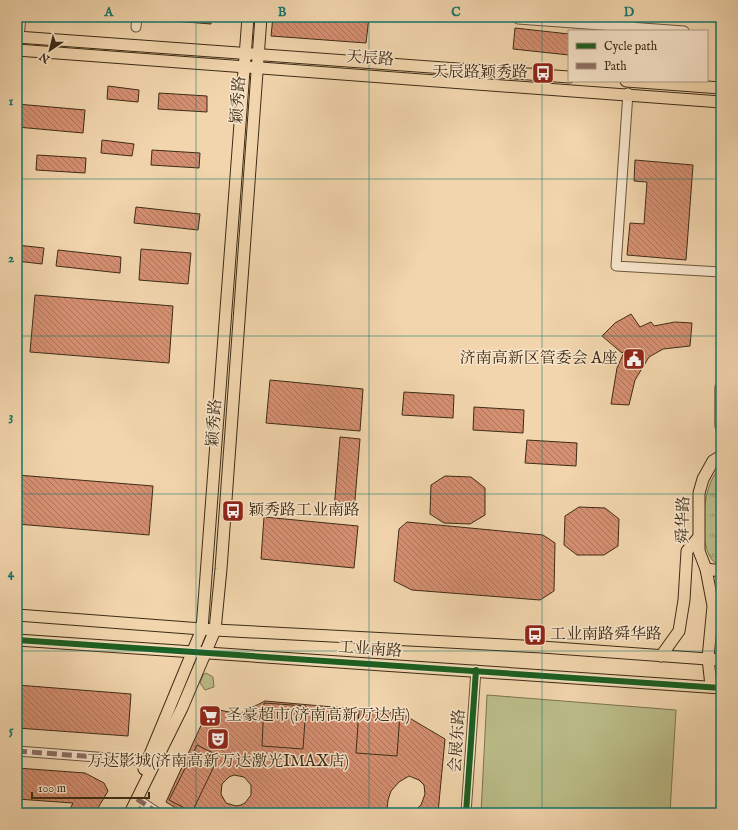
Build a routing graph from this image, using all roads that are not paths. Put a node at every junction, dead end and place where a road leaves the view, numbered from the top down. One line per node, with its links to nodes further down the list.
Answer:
1 (21, 17): 11 (street)
2 (137, 17): 8 (street)
3 (248, 17): 13 (main road, 颖秀路)
4 (262, 17): 14 (main road, 颖秀路)
5 (605, 17): 9 (street)
6 (635, 17): 9 (street)
7 (518, 19): 9 (street)
8 (136, 27)
9 (619, 27): 10 (street)
10 (668, 30)
11 (18, 37): 13 (main road, 天辰路)
12 (17, 50): 15 (main road, 天辰路)
13 (245, 52): 14 (main road, 天辰路); 15 (main road, 颖秀路)
14 (259, 53): 16 (main road, 颖秀路); 17 (main road, 天辰路)
15 (244, 66): 16 (main road, 天辰路); 30 (main road, 颖秀路)
16 (258, 67): 20 (main road, 天辰路); 31 (main road, 颖秀路)
17 (568, 77)
18 (640, 82): 19 (main road)
19 (721, 88)
20 (627, 94): 21 (main road, 天辰路); 22 (street)
21 (721, 102)
22 (721, 272)
23 (721, 388): 24 (main road)
24 (721, 426)
25 (721, 456): 26 (main road, 舜华路)
26 (698, 538): 27 (main road, 舜华路); 35 (main road)
27 (706, 569): 28 (main road); 36 (main road, 舜华路)
28 (721, 571)
29 (17, 615): 30 (main road, 工业南路)
30 (202, 629): 31 (main road, 工业南路); 33 (main road, 颖秀路)
31 (215, 630): 34 (main road, 颖秀路); 35 (main road, 工业南路)
32 (17, 640): 33 (main road, 工业南路)
33 (193, 651): 34 (main road, 工业南路); 41 (main road, 颖秀路)
34 (206, 652): 38 (main road, 工业南路); 42 (main road, 颖秀路)
35 (661, 656): 36 (main road, 工业南路)
36 (708, 658): 37 (main road, 工业南路); 39 (main road, 舜华路)
37 (721, 660)
38 (476, 670): 39 (main road, 工业南路); 46 (street, 会展东路)
39 (716, 687)
40 (17, 751): 41 (street)
41 (147, 762): 43 (main road, 颖秀路)
42 (137, 799): 44 (main road, 颖秀路); 45 (street)
43 (122, 813)
44 (130, 813)
45 (158, 813)
46 (466, 813)

